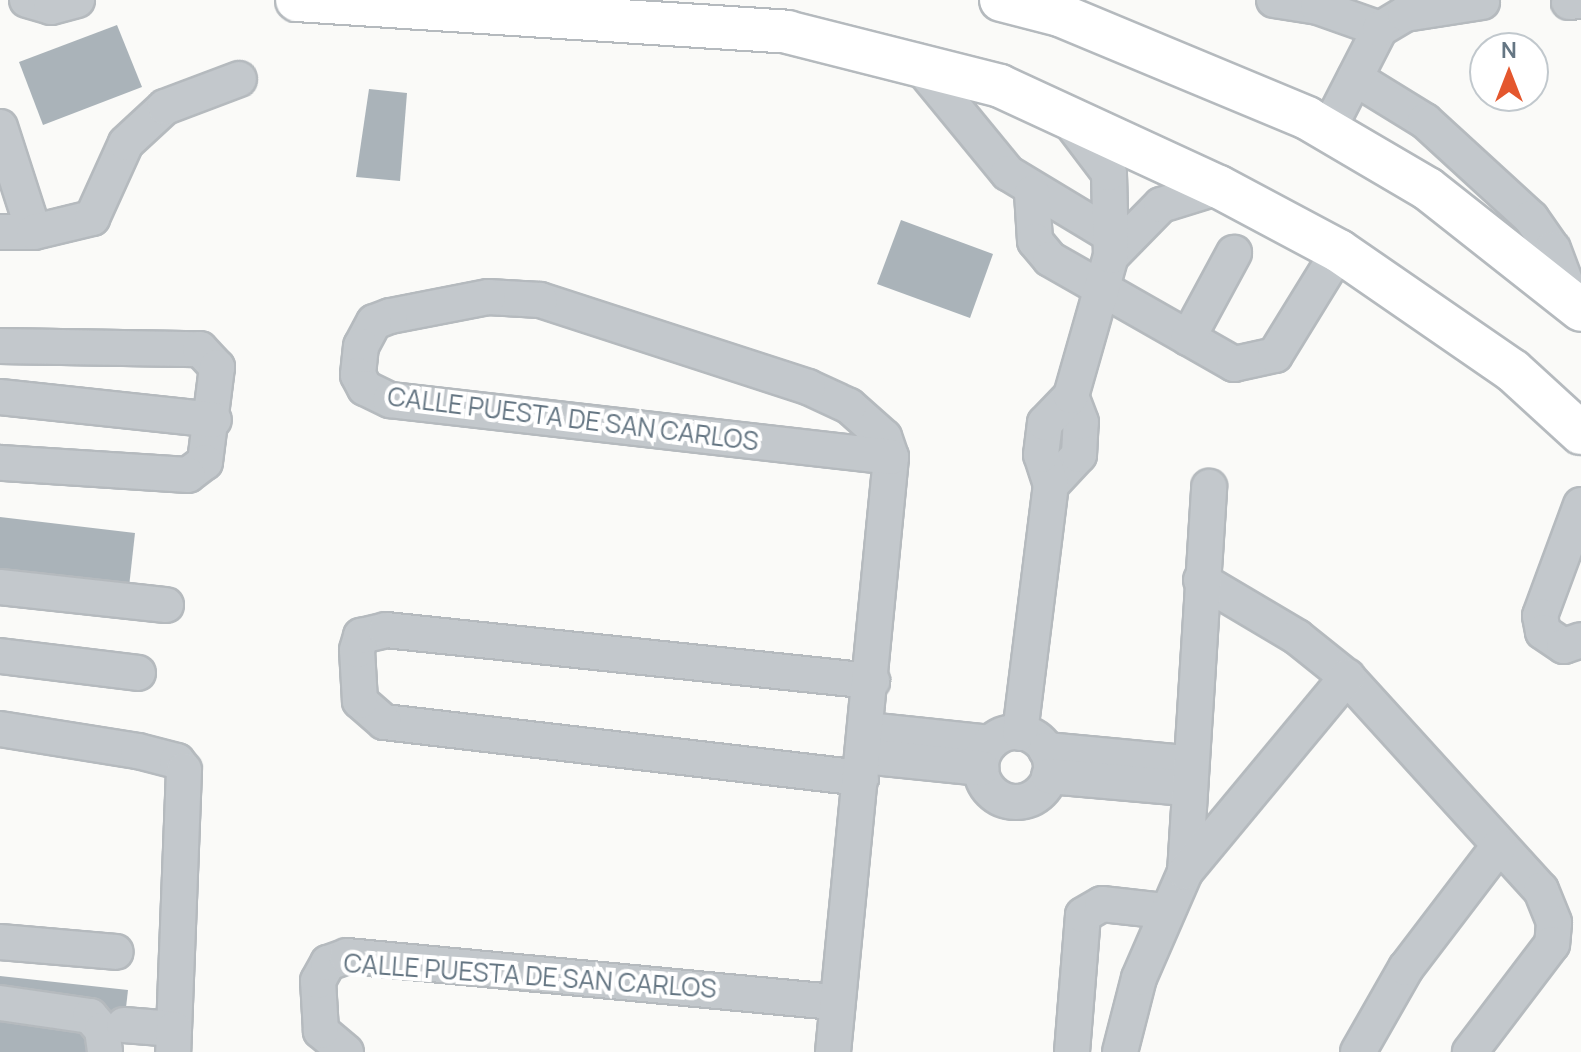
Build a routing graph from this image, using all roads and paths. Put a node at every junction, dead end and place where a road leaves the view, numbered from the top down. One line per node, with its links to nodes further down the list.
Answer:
1 (27, 0): 2 (street)
2 (77, 0)
3 (297, 0): 8 (main road)
4 (1001, 0): 13 (main road)
5 (1274, 0): 7 (street)
6 (1482, 2): 7 (street)
7 (1380, 29): 9 (street)
8 (916, 61): 11 (main road); 15 (street)
9 (1355, 78): 13 (street); 21 (street)
10 (239, 79): 17 (street)
11 (1059, 110): 14 (main road); 20 (street)
12 (0, 127): 17 (street)
13 (1328, 130): 21 (main road)
14 (1219, 187): 18 (main road); 20 (street)
15 (1032, 193): 20 (street); 20 (street)
16 (0, 232): 17 (street)
17 (34, 232)
18 (1339, 251): 22 (street); 28 (main road)
19 (1234, 253): 22 (street)
20 (1109, 259): 22 (street); 42 (street)
21 (1578, 308)
22 (1188, 338)
23 (0, 346): 27 (street)
24 (0, 352): 26 (street)
25 (0, 397): 26 (street)
26 (39, 402): 27 (street)
27 (214, 420): 30 (street)
28 (1581, 433)
29 (891, 457): 29 (street, CALLE PUESTA DE SAN CARLOS); 40 (street)
30 (0, 463)
31 (1209, 487): 33 (street)
32 (1581, 505): 36 (street)
33 (1201, 580): 39 (street); 44 (street)
34 (0, 587): 35 (street)
35 (166, 605)
36 (1581, 640)
37 (0, 656): 38 (street)
38 (138, 673)
39 (1347, 677): 45 (street); 46 (street)
40 (872, 681): 43 (street); 43 (street)
41 (0, 729): 53 (street)
42 (1017, 754): 43 (street); 44 (street)
43 (864, 755): 50 (street)
44 (1186, 775): 46 (street)
45 (1499, 846): 58 (street); 59 (street)
46 (1185, 872): 47 (street)
47 (1164, 911): 56 (street); 57 (street)
48 (0, 942): 49 (street)
49 (116, 952)
50 (836, 1002): 54 (street, CALLE PUESTA DE SAN CARLOS); 55 (street)
51 (0, 1003): 52 (street)
52 (114, 1038): 53 (street)
53 (174, 1040)
54 (346, 1052)
55 (833, 1052)
56 (1072, 1052)
57 (1120, 1052)
58 (1358, 1052)
59 (1470, 1052)

